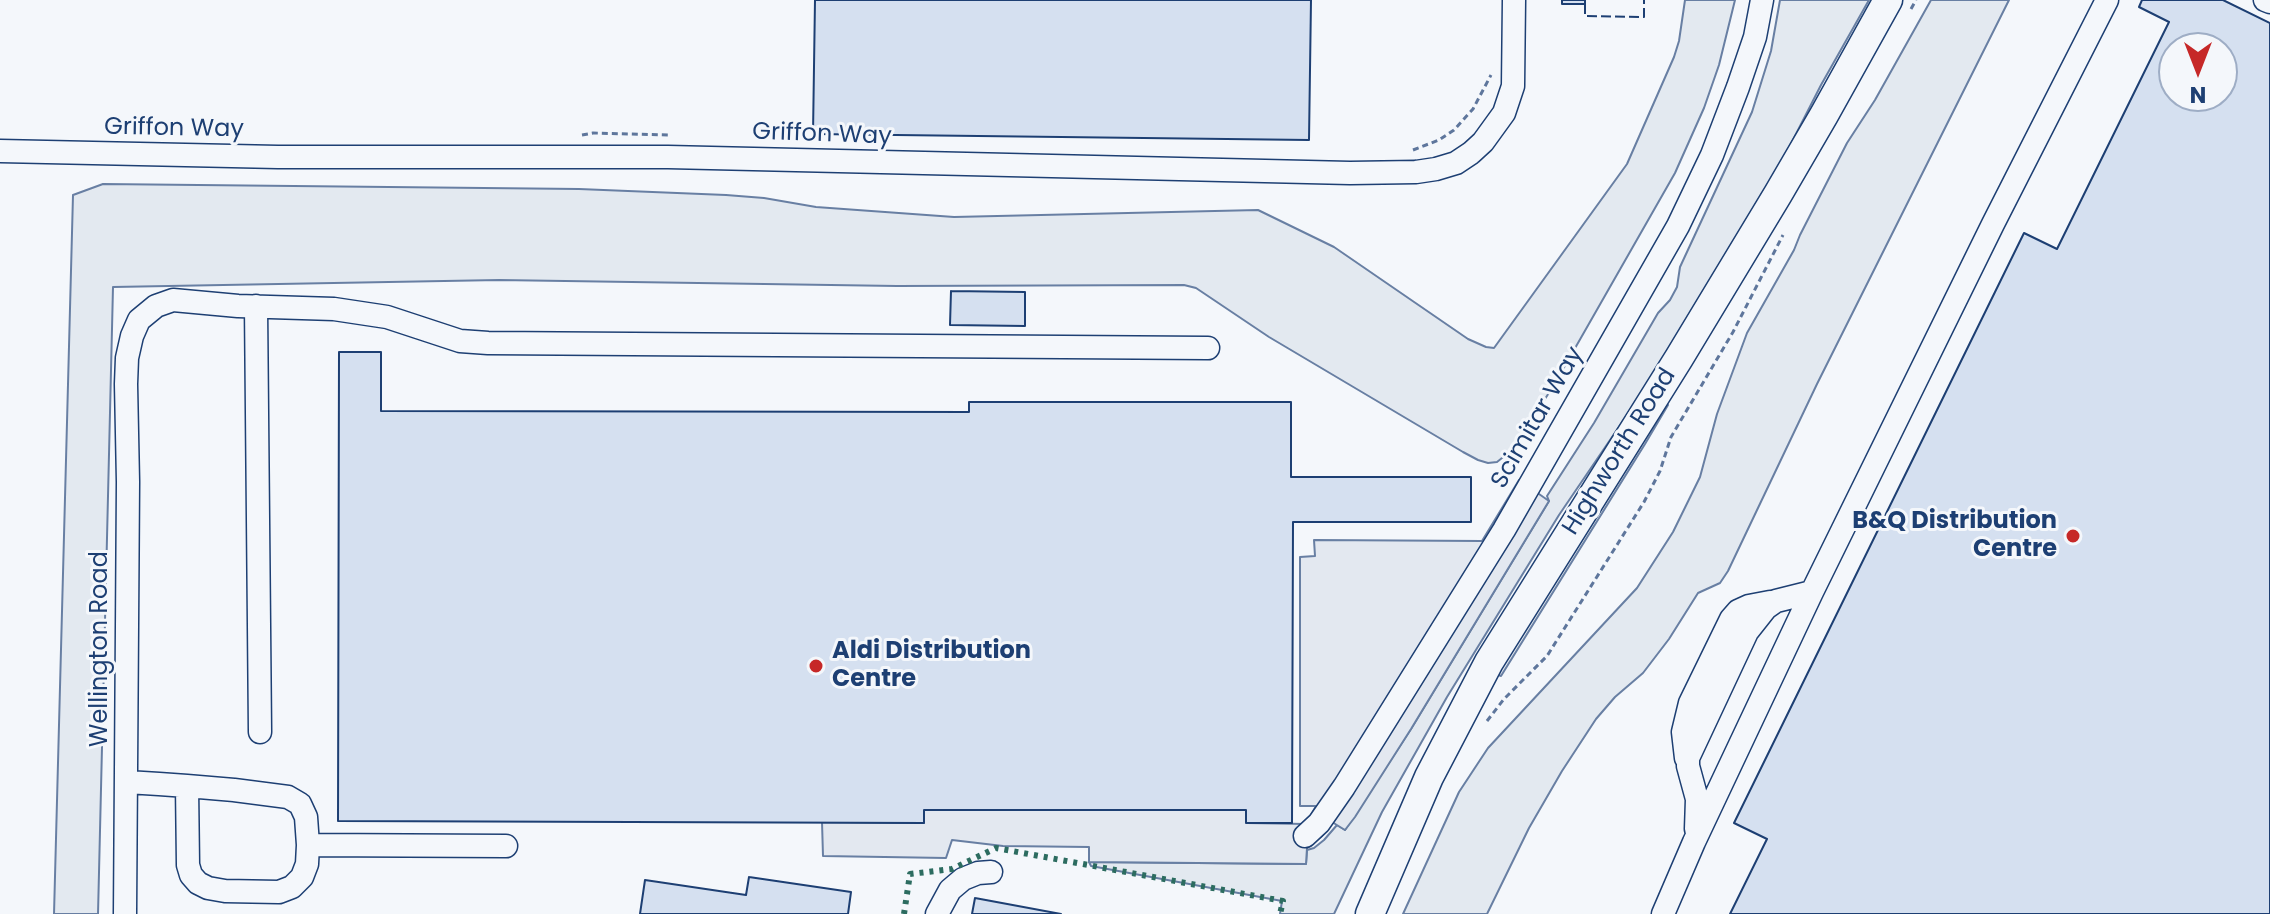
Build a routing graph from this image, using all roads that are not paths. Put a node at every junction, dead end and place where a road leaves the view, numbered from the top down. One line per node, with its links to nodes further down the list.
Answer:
1 (1514, 0): 5 (street, Griffon Way)
2 (1762, 0): 12 (street, Scimitar Way)
3 (1897, 8): 19 (main road, Highworth Road)
4 (2102, 10): 8 (street)
5 (0, 151)
6 (256, 306): 7 (street); 9 (street); 10 (street, Wellington Road)
7 (1208, 348)
8 (1812, 592): 13 (street); 13 (street)
9 (260, 732)
10 (127, 782): 11 (street); 17 (street, Wellington Road)
11 (187, 786): 14 (street); 14 (street)
12 (1305, 836)
13 (1694, 842): 20 (street)
14 (308, 845): 15 (street)
15 (506, 846)
16 (991, 872): 18 (street)
17 (125, 914)
18 (937, 914)
19 (1370, 914)
20 (1663, 914)

